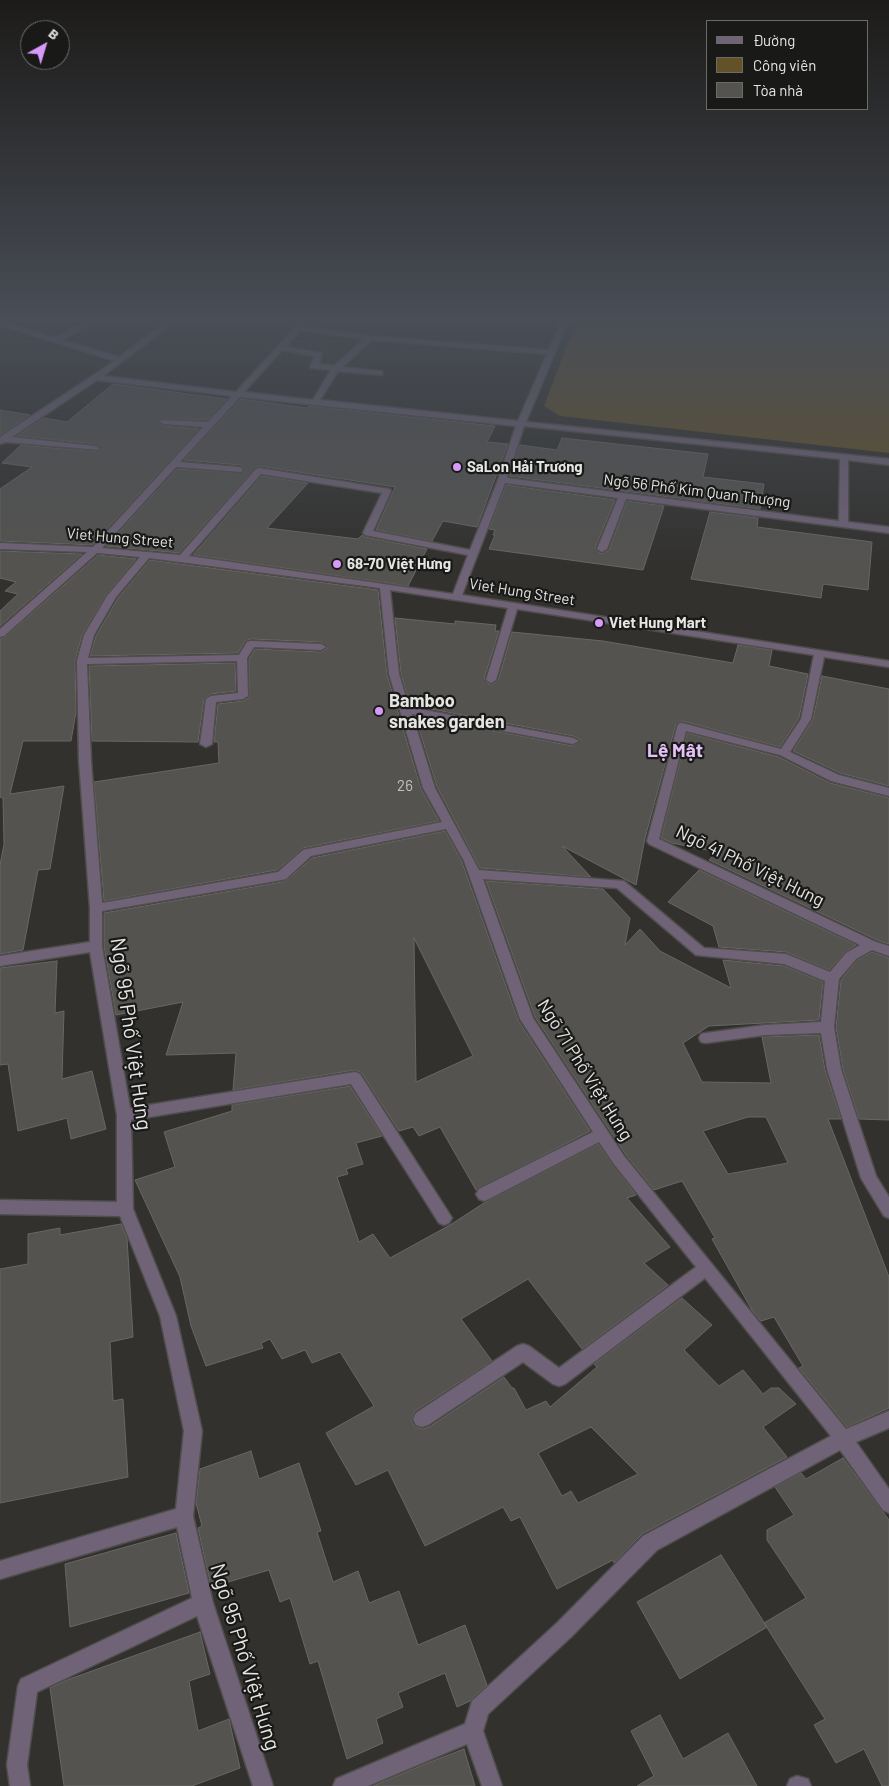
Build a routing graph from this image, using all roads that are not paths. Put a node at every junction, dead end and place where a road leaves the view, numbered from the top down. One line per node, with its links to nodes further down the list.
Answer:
1 (56, 404): 8 (street)
2 (227, 404): 7 (street)
3 (330, 404): 6 (street)
4 (529, 404): 6 (street)
5 (164, 422): 7 (street)
6 (521, 423): 10 (street); 14 (street)
7 (209, 425): 12 (street)
8 (2, 440): 9 (street)
9 (94, 448)
10 (844, 458): 11 (street); 16 (street)
11 (889, 462)
12 (175, 464): 13 (street); 20 (street)
13 (239, 470)
14 (502, 480): 15 (street, Ngõ 56 Phố Kim Quan Thượng); 21 (street)
15 (623, 496): 16 (street, Ngõ 56 Phố Kim Quan Thượng); 19 (street)
16 (843, 524): 17 (street, Ngõ 56 Phố Kim Quan Thượng)
17 (889, 530)
18 (0, 546): 20 (street, Viet Hung Street)
19 (602, 549)
20 (95, 550): 22 (street, Viet Hung Street); 27 (street)
21 (474, 553): 23 (street); 25 (street)
22 (147, 554): 23 (street, Viet Hung Street); 31 (street, Ngõ 95 Phố Việt Hưng)
23 (182, 558): 24 (street, Viet Hung Street)
24 (385, 586): 25 (street, Viet Hung Street); 34 (street, Ngõ 71 Phố Việt Hưng)
25 (456, 597): 26 (street, Viet Hung Street)
26 (513, 606): 29 (street, Viet Hung Street); 33 (street)
27 (0, 634)
28 (321, 647): 30 (street)
29 (819, 654): 32 (street, Viet Hung Street); 37 (street)
30 (242, 658): 31 (street); 36 (street)
31 (82, 661): 41 (street, Ngõ 95 Phố Việt Hưng)
32 (889, 664)
33 (490, 680)
34 (404, 709): 35 (street); 39 (street, Ngõ 71 Phố Việt Hưng)
35 (573, 741)
36 (206, 744)
37 (784, 753): 38 (street, Ngõ 41 Phố Việt Hưng); 42 (street, Ngõ 41 Phố Việt Hưng)
38 (889, 792)
39 (449, 824): 40 (street, Ngõ 71 Phố Việt Hưng); 41 (street)
40 (475, 874): 46 (street); 50 (street, Ngõ 71 Phố Việt Hưng)
41 (96, 908): 43 (street, Ngõ 95 Phố Việt Hưng)
42 (871, 945): 44 (street, Ngõ 41 Phố Việt Hưng); 46 (street)
43 (96, 946): 45 (street); 49 (street, Ngõ 95 Phố Việt Hưng)
44 (889, 951)
45 (0, 961)
46 (832, 978): 47 (street)
47 (827, 1027): 48 (street); 54 (street)
48 (706, 1038)
49 (124, 1115): 53 (street, Ngõ 95 Phố Việt Hưng); 55 (street)
50 (602, 1134): 51 (street); 56 (street, Ngõ 71 Phố Việt Hưng)
51 (484, 1194)
52 (0, 1206): 53 (street)
53 (125, 1209): 61 (street, Ngõ 95 Phố Việt Hưng)
54 (889, 1211)
55 (444, 1218)
56 (706, 1268): 57 (street); 59 (street, Ngõ 71 Phố Việt Hưng)
57 (422, 1419)
58 (889, 1419): 59 (street)
59 (843, 1439): 60 (street, Ngõ 71 Phố Việt Hưng); 64 (street)
60 (889, 1504)
61 (184, 1516): 62 (street); 63 (street, Ngõ 95 Phố Việt Hưng)
62 (0, 1570)
63 (202, 1603): 65 (street); 66 (street, Ngõ 95 Phố Việt Hưng)
64 (472, 1731): 67 (street); 68 (street)
65 (20, 1786)
66 (263, 1786)
67 (343, 1786)
68 (492, 1786)

